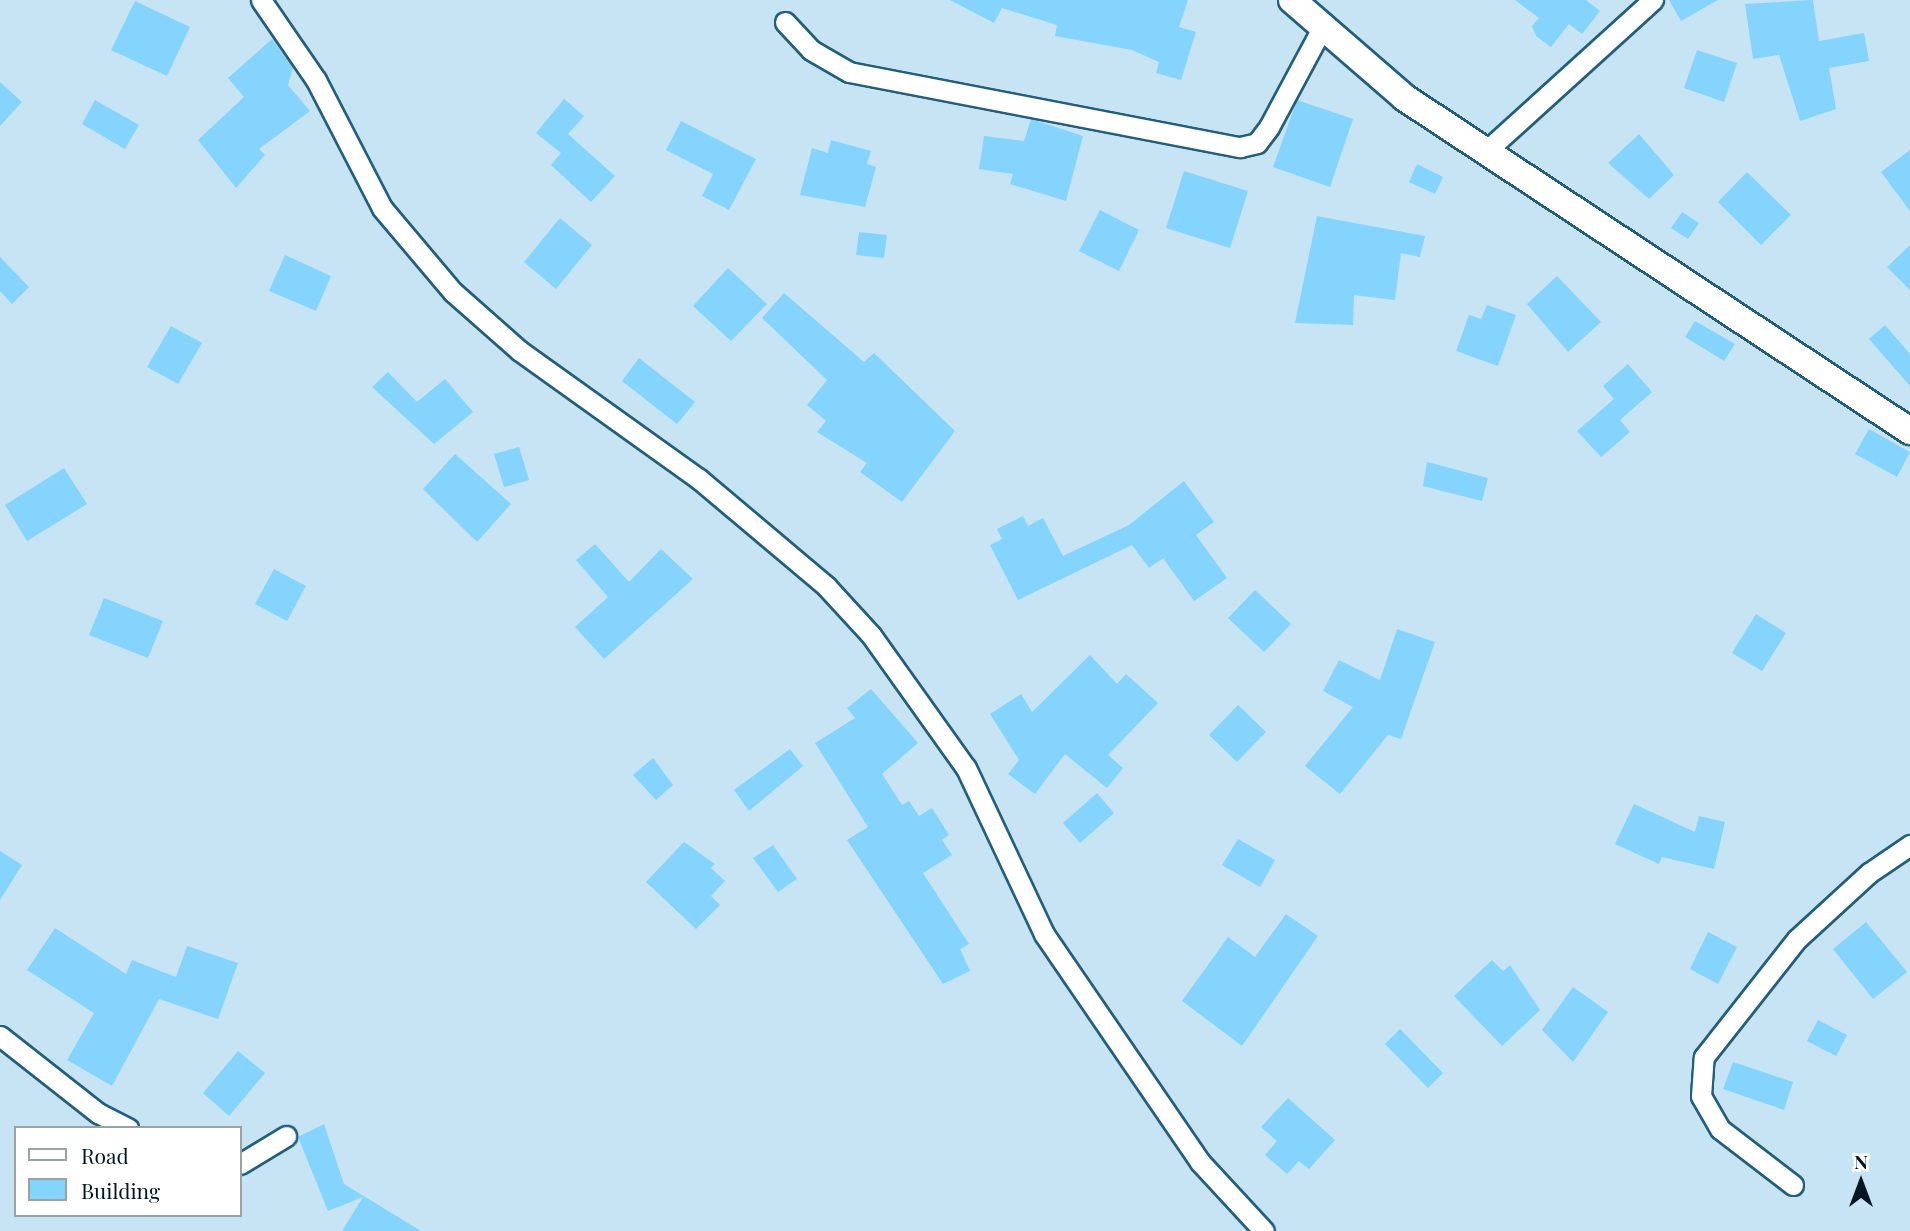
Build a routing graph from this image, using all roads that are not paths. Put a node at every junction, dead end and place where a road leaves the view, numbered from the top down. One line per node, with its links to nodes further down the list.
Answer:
1 (261, 0): 14 (street)
2 (1292, 0): 5 (main road)
3 (1653, 0): 6 (street)
4 (785, 22): 5 (street)
5 (1322, 28): 6 (main road)
6 (1484, 153): 7 (main road)
7 (1910, 431)
8 (1910, 845): 13 (street)
9 (0, 1036): 10 (street)
10 (124, 1126)
11 (286, 1136): 12 (street)
12 (242, 1163)
13 (1793, 1185)
14 (1264, 1231)

